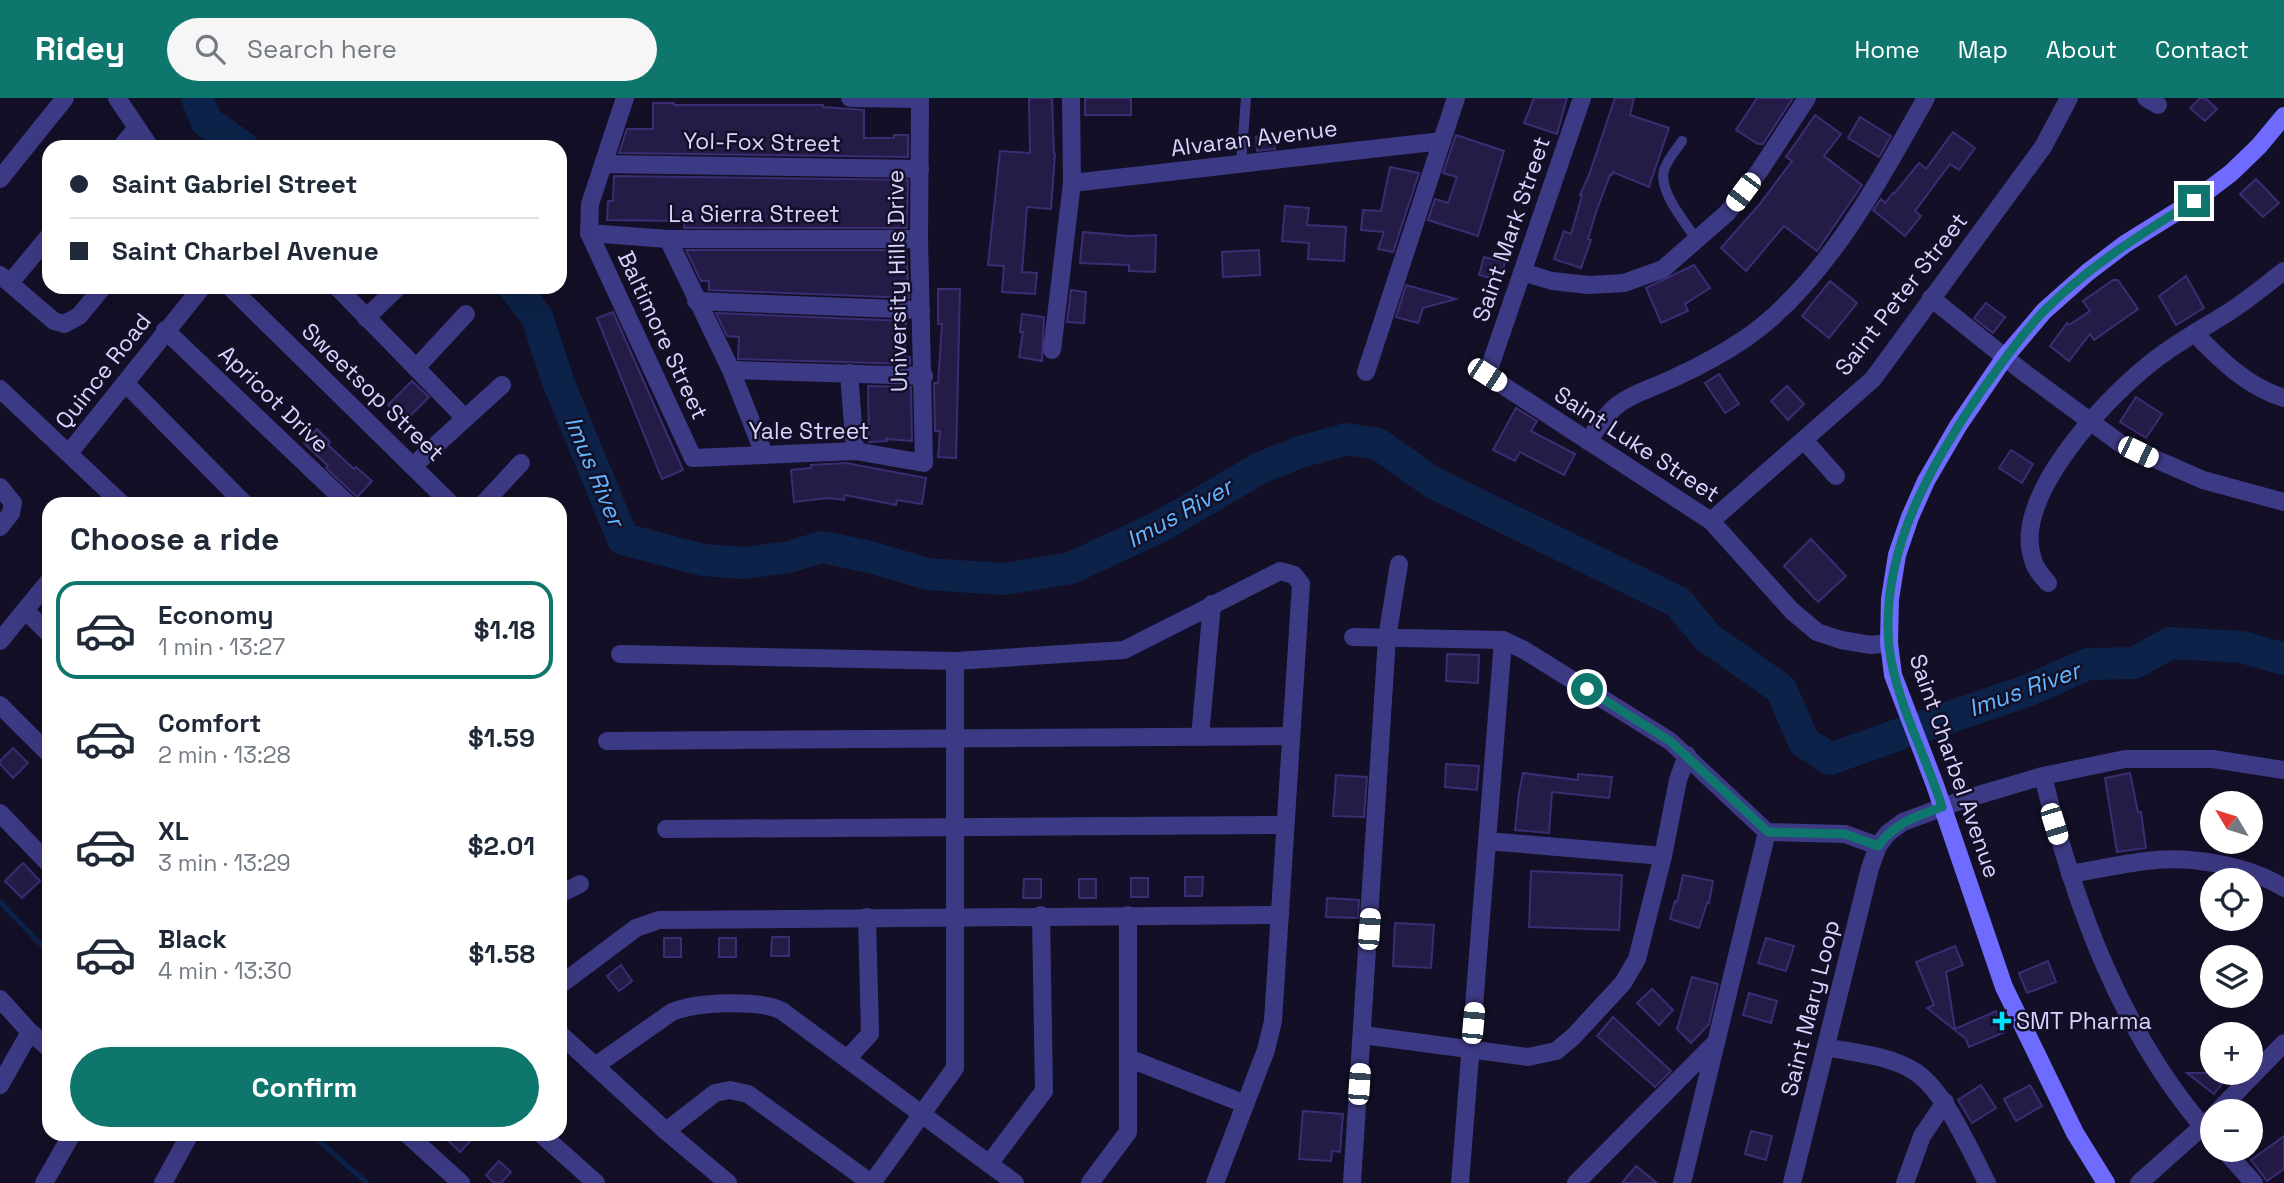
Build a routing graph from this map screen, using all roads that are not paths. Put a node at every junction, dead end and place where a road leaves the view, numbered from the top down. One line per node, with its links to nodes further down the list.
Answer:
1 (65, 98): 22 (street)
2 (117, 98): 14 (street)
3 (625, 98): 19 (street)
4 (850, 98): 12 (street)
5 (1071, 98): 23 (street)
6 (1246, 98): 20 (lane)
7 (1456, 98): 17 (street)
8 (1582, 98): 30 (street, Saint Mark Street)
9 (1807, 98): 27 (street)
10 (1926, 98): 59 (street)
11 (2069, 98): 37 (street, Saint Peter Street)
12 (920, 99): 21 (street, University Hills Drive)
13 (2284, 116): 45 (street, Saint Charbel Avenue)
14 (136, 129): 15 (street); 16 (street)
15 (127, 140)
16 (145, 140)
17 (1442, 141): 20 (street, Alvaran Avenue); 48 (street)
18 (1682, 141): 27 (lane)
19 (603, 164): 21 (street, Yol-Fox Street); 24 (street)
20 (1241, 164): 23 (street, Alvaran Avenue)
21 (920, 169): 26 (street, University Hills Drive)
22 (0, 178)
23 (1072, 183): 44 (street)
24 (589, 233): 25 (street, La Sierra Street); 63 (street, Baltimore Street)
25 (668, 239): 26 (street, La Sierra Street); 38 (street)
26 (919, 239): 39 (street, University Hills Drive)
27 (1697, 240): 30 (street)
28 (42, 243): 31 (street)
29 (2284, 271): 43 (street)
30 (1522, 272): 50 (street, Saint Mark Street)
31 (5, 279): 32 (street)
32 (97, 294)
33 (196, 294): 42 (street, Quince Road)
34 (237, 294): 66 (street, Sweetsop Street)
35 (344, 294): 41 (street)
36 (391, 294): 41 (street)
37 (1931, 298): 45 (street); 58 (street, Saint Peter Street)
38 (696, 301): 39 (street); 47 (street)
39 (921, 310): 51 (street, University Hills Drive)
40 (466, 314): 46 (street)
41 (366, 318): 46 (street)
42 (165, 330): 52 (street, Quince Road); 71 (street, Apricot Drive)
43 (2194, 333): 55 (street); 57 (street)
44 (1052, 350)
45 (2005, 357): 57 (street); 87 (street, Saint Charbel Avenue)
46 (416, 368): 56 (street)
47 (731, 370): 49 (street); 62 (street)
48 (1366, 372)
49 (849, 373): 51 (street); 60 (street)
50 (1487, 375): 59 (street, Saint Luke Street)
51 (924, 376): 65 (street, University Hills Drive)
52 (125, 383): 61 (street, Quince Road); 70 (street)
53 (502, 384): 56 (street)
54 (0, 389): 61 (street)
55 (2284, 398)
56 (464, 417): 66 (street)
57 (2090, 421): 74 (street); 78 (street)
58 (1804, 440): 67 (street); 75 (street, Saint Peter Street)
59 (1588, 441): 75 (street, Saint Luke Street)
60 (855, 450): 62 (street, Yale Street); 65 (street, Yale Street)
61 (69, 453): 69 (street)
62 (764, 454): 63 (street, Yale Street)
63 (693, 458)
64 (521, 463): 73 (street)
65 (924, 463)
66 (414, 466): 72 (street, Sweetsop Street)
67 (1836, 476)
68 (0, 487): 76 (street)
69 (113, 497)
70 (239, 497)
71 (341, 497)
72 (444, 497)
73 (489, 497)
74 (2284, 502)
75 (1711, 521): 87 (street, Saint Luke Street)
76 (0, 527)
77 (1398, 564): 84 (street)
78 (2048, 583)
79 (42, 589): 81 (street)
80 (1212, 604): 89 (street); 91 (street); 92 (street)
81 (25, 610): 82 (street); 86 (street)
82 (42, 627)
83 (1353, 637): 84 (street)
84 (1387, 638): 85 (street); 121 (street)
85 (1503, 640): 96 (street); 105 (street)
86 (0, 641)
87 (1889, 643): 99 (street, Saint Charbel Avenue)
88 (620, 654): 89 (street)
89 (955, 661): 93 (street)
90 (0, 705): 95 (street)
91 (1291, 736): 92 (street); 101 (street)
92 (1200, 737): 93 (street)
93 (955, 738): 94 (street); 102 (street)
94 (607, 741)
95 (42, 747)
96 (1687, 755): 104 (street); 107 (street)
97 (2284, 769): 98 (street)
98 (2043, 776): 99 (street); 109 (street)
99 (1942, 807): 106 (street); 161 (street, Saint Charbel Avenue)
100 (0, 813): 108 (street)
101 (1285, 825): 102 (street); 115 (street)
102 (954, 826): 103 (street); 117 (street)
103 (666, 829)
104 (1768, 832): 106 (street); 123 (street)
105 (1487, 841): 107 (street); 127 (street)
106 (1878, 846): 126 (street, Saint Mary Loop)
107 (1662, 856): 127 (street)
108 (42, 857)
109 (2070, 874): 111 (street); 136 (street)
110 (580, 884): 112 (street)
111 (2284, 888)
112 (567, 890)
113 (1041, 915): 114 (street); 117 (street); 144 (street)
114 (1128, 915): 115 (street); 128 (street)
115 (1280, 915): 134 (street)
116 (867, 916): 117 (street); 118 (street); 129 (street)
117 (954, 916): 135 (street)
118 (567, 980)
119 (0, 999): 120 (street)
120 (30, 1032): 124 (street); 131 (street)
121 (1363, 1035): 127 (street); 154 (street)
122 (567, 1040): 130 (street)
123 (1716, 1041): 156 (street); 157 (street)
124 (42, 1042)
125 (2284, 1043): 132 (street)
126 (1826, 1047): 133 (street); 158 (street, Saint Mary Loop)
127 (1471, 1049): 155 (street)
128 (1128, 1058): 134 (street); 152 (street)
129 (847, 1059): 130 (street); 135 (street)
130 (595, 1066): 137 (street)
131 (0, 1085)
132 (2230, 1099)
133 (1945, 1102): 159 (street); 160 (street)
134 (1245, 1104): 153 (street)
135 (922, 1114): 144 (street); 150 (street)
136 (2200, 1117)
137 (666, 1130): 149 (street); 150 (street)
138 (2200, 1134): 162 (street)
139 (68, 1141): 145 (street)
140 (186, 1141): 146 (street)
141 (415, 1141): 147 (street)
142 (549, 1141): 148 (street)
143 (2235, 1162): 163 (street)
144 (989, 1164): 151 (street)
145 (44, 1183)
146 (163, 1183)
147 (461, 1183)
148 (596, 1183)
149 (728, 1183)
150 (871, 1183)
151 (1015, 1183)
152 (1090, 1183)
153 (1215, 1183)
154 (1352, 1183)
155 (1460, 1183)
156 (1576, 1183)
157 (1682, 1183)
158 (1792, 1183)
159 (1905, 1183)
160 (1987, 1183)
161 (2106, 1183)
162 (2138, 1183)
163 (2254, 1183)

